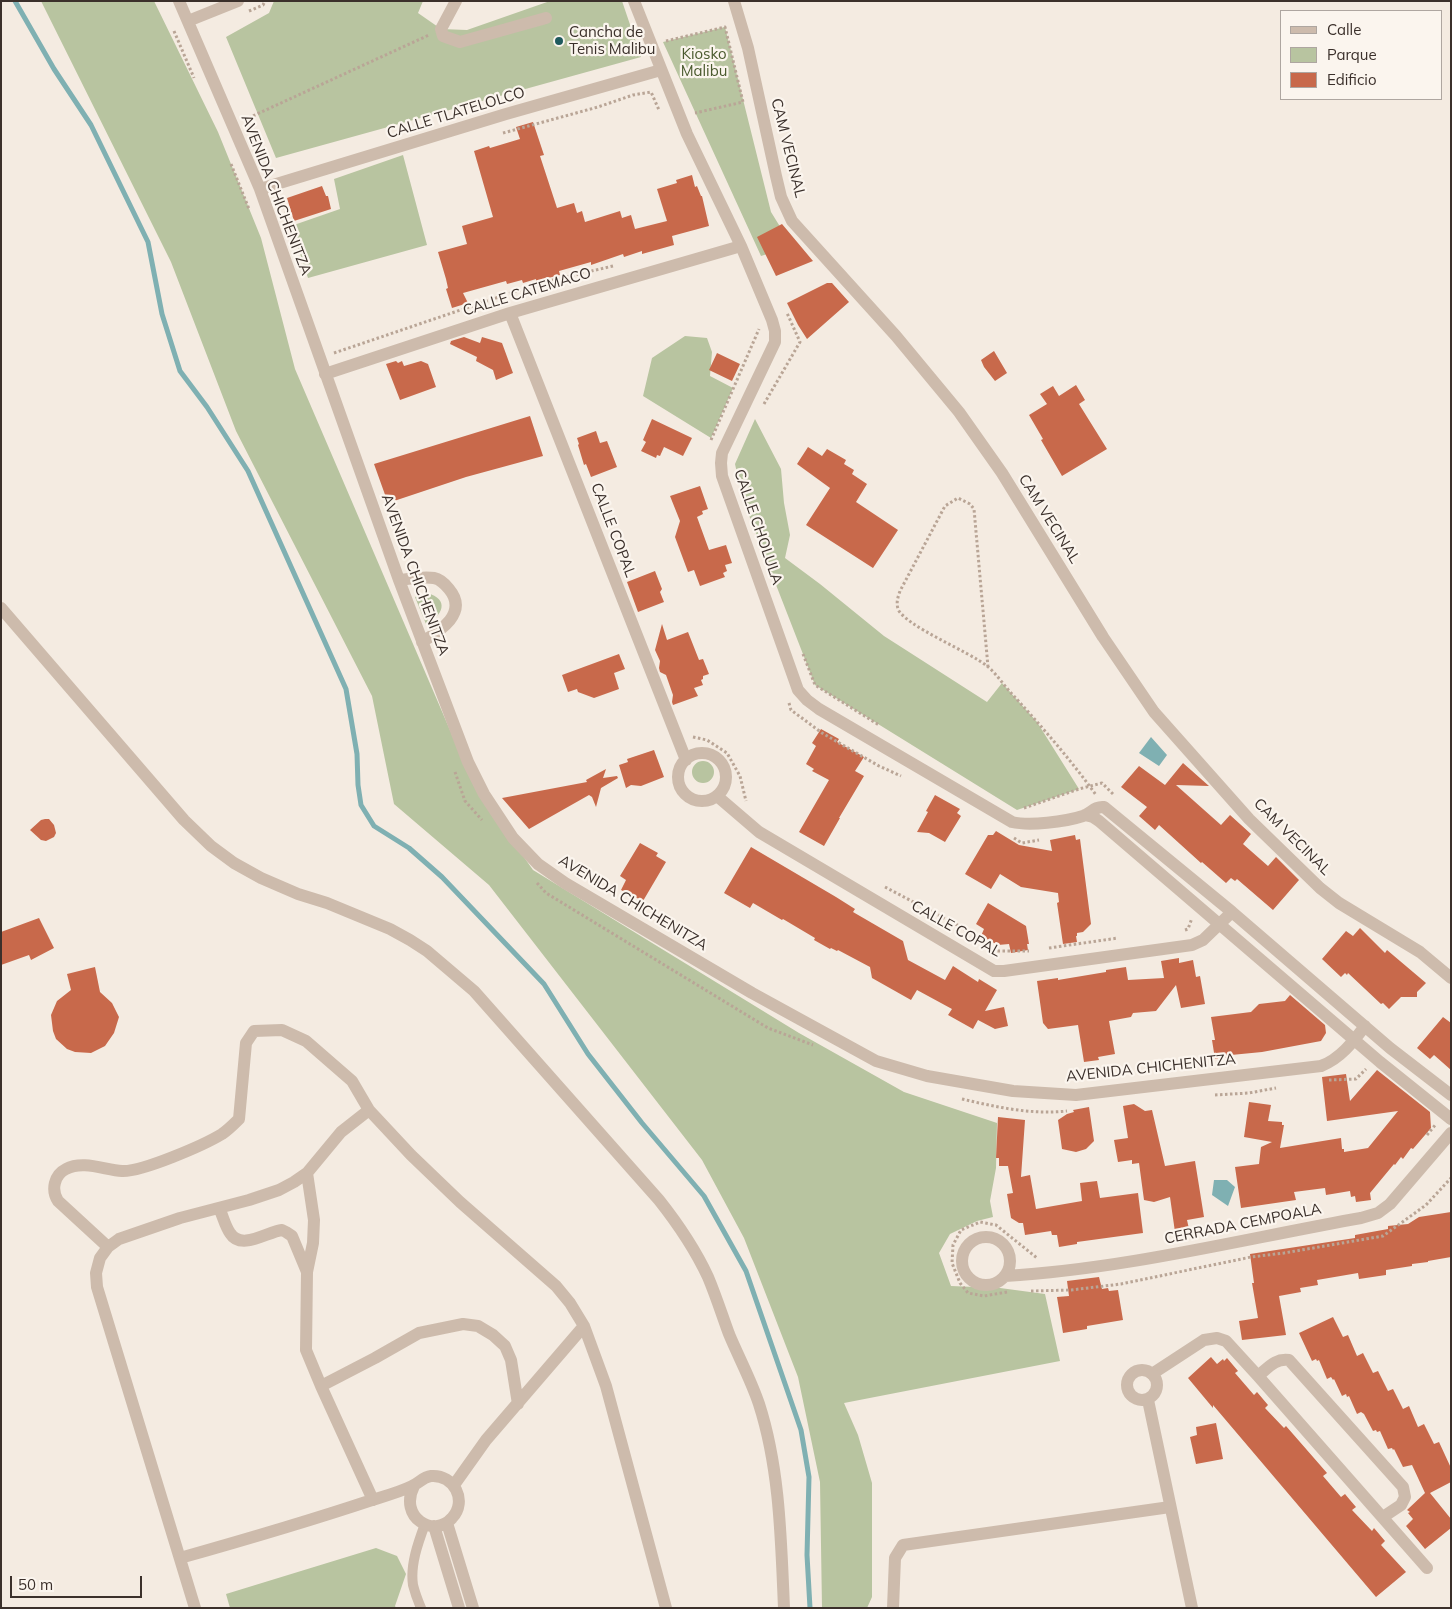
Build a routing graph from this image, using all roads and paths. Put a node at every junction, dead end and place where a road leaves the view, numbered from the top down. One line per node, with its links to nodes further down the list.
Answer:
1 (180, 1): 7 (street, AVENIDA CHICHENITZA)
2 (238, 1): 7 (street)
3 (456, 1): 8 (street)
4 (634, 1): 10 (street, CALLE CHOLULA)
5 (734, 1): 59 (street, CAM VECINAL)
6 (546, 18): 8 (street)
7 (188, 21): 13 (street, AVENIDA CHICHENITZA)
8 (441, 29): 13 (path)
9 (663, 42): 11 (path)
10 (661, 70): 16 (street, CALLE TLATELOLCO); 20 (street, CALLE CHOLULA)
11 (695, 113)
12 (663, 117): 14 (path)
13 (232, 125): 16 (street, AVENIDA CHICHENITZA)
14 (496, 134)
15 (240, 187): 19 (path)
16 (260, 189): 26 (street, AVENIDA CHICHENITZA)
17 (290, 194): 18 (path)
18 (281, 197)
19 (251, 212)
20 (740, 246): 23 (street, CALLE CATEMACO); 46 (street, CALLE CHOLULA)
21 (618, 265): 25 (path)
22 (786, 310): 27 (path)
23 (510, 313): 26 (street, CALLE CATEMACO); 37 (street, CALLE COPAL)
24 (761, 326): 28 (path)
25 (334, 353)
26 (325, 374): 29 (street, AVENIDA CHICHENITZA)
27 (760, 411)
28 (711, 448)
29 (399, 580): 31 (street, AVENIDA CHICHENITZA); 31 (street)
30 (1, 608): 102 (street)
31 (422, 642): 61 (street, AVENIDA CHICHENITZA)
32 (801, 648): 35 (path)
33 (988, 667): 33 (path); 40 (path)
34 (788, 701): 39 (path)
35 (882, 727)
36 (692, 737): 43 (path)
37 (686, 760): 41 (street); 41 (street)
38 (452, 764): 47 (path)
39 (904, 778)
40 (1090, 786): 42 (path); 44 (path); 45 (path)
41 (717, 796): 54 (street, CALLE COPAL)
42 (1116, 796)
43 (749, 805)
44 (1104, 807): 46 (street, CALLE CHOLULA); 53 (street)
45 (1017, 810)
46 (1085, 816): 54 (street)
47 (484, 822)
48 (1008, 834): 49 (path)
49 (1044, 839)
50 (534, 879): 62 (path)
51 (882, 886): 58 (path)
52 (1191, 912): 55 (path)
53 (1232, 912): 54 (street, CALLE COPAL); 60 (street)
54 (1220, 925): 61 (street)
55 (1183, 931)
56 (1122, 938): 57 (path)
57 (1043, 949)
58 (1034, 951)
59 (1451, 978)
60 (1365, 1026): 61 (street, AVENIDA CHICHENITZA); 66 (street)
61 (1354, 1040): 71 (street)
62 (814, 1046)
63 (1371, 1065): 64 (path)
64 (1322, 1080)
65 (1282, 1087): 67 (path)
66 (1451, 1095)
67 (1209, 1096)
68 (954, 1097): 70 (path)
69 (369, 1110): 74 (street); 77 (street); 83 (street)
70 (1074, 1110)
71 (1445, 1120): 73 (path)
72 (1451, 1133): 80 (street, CERRADA CEMPOALA)
73 (1424, 1139)
74 (307, 1173): 76 (street); 79 (street)
75 (1451, 1178): 81 (path)
76 (219, 1208): 77 (street); 79 (street)
77 (108, 1247): 95 (street)
78 (1040, 1261): 82 (path)
79 (307, 1272): 86 (street)
80 (1005, 1276)
81 (1030, 1291)
82 (1010, 1292)
83 (584, 1326): 88 (street); 101 (street)
84 (1152, 1374): 85 (street); 87 (street); 87 (street)
85 (1258, 1376): 93 (street); 93 (street)
86 (321, 1386): 88 (street); 91 (street)
87 (1148, 1400): 92 (street)
88 (518, 1404): 90 (street)
89 (414, 1486): 90 (street); 91 (street); 94 (street)
90 (454, 1486): 94 (street)
91 (373, 1500): 95 (street)
92 (1170, 1507): 103 (street); 104 (street)
93 (1383, 1517): 96 (street)
94 (435, 1524): 98 (lane); 99 (street); 100 (street)
95 (180, 1558): 97 (street)
96 (1427, 1568)
97 (195, 1608)
98 (421, 1608)
99 (459, 1608)
100 (473, 1608)
101 (666, 1608)
102 (784, 1608)
103 (893, 1608)
104 (1192, 1608)

